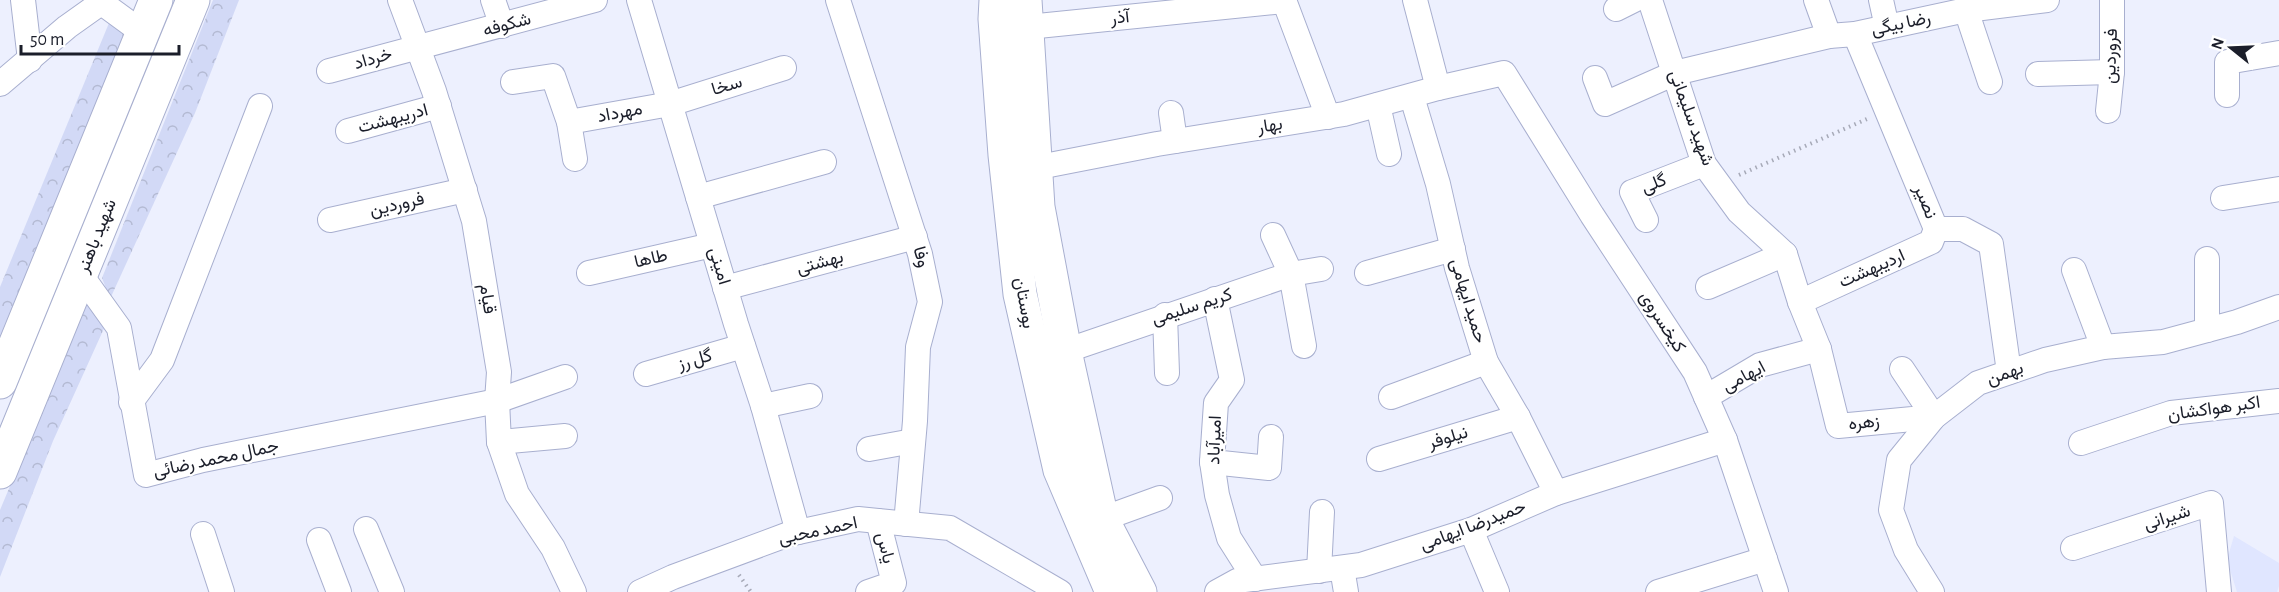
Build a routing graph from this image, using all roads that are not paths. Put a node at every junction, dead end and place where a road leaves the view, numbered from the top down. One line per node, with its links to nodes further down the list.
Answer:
1 (23, 0): 27 (street)
2 (156, 0): 22 (street, شهید باهنر)
3 (193, 0): 74 (street, شهید باهنر)
4 (400, 0): 25 (street, قیام)
5 (493, 0): 20 (street)
6 (595, 0): 20 (street, شکوفه)
7 (838, 0): 64 (street, وفا)
8 (996, 0): 137 (street, بوستان)
9 (1415, 0): 38 (street)
10 (1650, 0): 32 (street, شهید سلیمانی)
11 (1816, 0): 24 (street)
12 (1881, 0): 21 (street)
13 (2041, 0): 18 (street, رضا بیگی)
14 (2112, 0): 30 (street, فروردین)
15 (104, 1): 22 (street); 27 (street)
16 (644, 1): 41 (street, امینی)
17 (1284, 1): 19 (street, آذر); 47 (street)
18 (1966, 10): 21 (street, رضا بیگی); 36 (street)
19 (1027, 14): 55 (street, بوستان)
20 (502, 27): 25 (street, شکوفه)
21 (1887, 27): 23 (street, رضا بیگی)
22 (143, 33): 93 (street, شهید باهنر)
23 (1855, 34): 24 (street, رضا بیگی); 62 (street, نصیر)
24 (1829, 36): 32 (street, رضا بیگی)
25 (418, 46): 29 (street, خرداد); 44 (street, قیام)
26 (2279, 53): 39 (street)
27 (30, 60): 37 (street)
28 (784, 68): 41 (street, سخا)
29 (328, 71)
30 (2112, 72): 33 (street); 45 (street, فروردین)
31 (1504, 73): 38 (street, بهار); 96 (street, کیخسروی)
32 (1675, 73): 34 (street, رضا بیگی); 54 (street, شهید سلیمانی)
33 (2038, 74)
34 (1596, 78)
35 (513, 82): 48 (street)
36 (1990, 82)
37 (0, 84)
38 (1438, 87): 40 (street, بهار)
39 (2227, 95)
40 (1412, 97): 42 (street, بهار); 66 (street, حمید ایهامی)
41 (670, 104): 48 (street, مهرداد); 58 (street, امینی)
42 (1378, 105): 47 (street, بهار); 51 (street)
43 (260, 106): 99 (street)
44 (439, 106): 49 (street, ادریبهشت); 57 (street, قیام)
45 (2108, 111)
46 (1172, 113): 50 (street)
47 (1328, 117): 50 (street, بهار)
48 (569, 122): 52 (street)
49 (348, 131)
50 (1175, 141): 55 (street, بهار)
51 (1389, 154)
52 (575, 159)
53 (824, 162): 58 (street)
54 (1704, 164): 61 (street, گلی); 67 (street, شهید سلیمانی)
55 (1034, 168): 86 (street, بوستان)
56 (2279, 189): 59 (street)
57 (465, 190): 60 (street, فروردین); 97 (street, قیام)
58 (698, 197): 65 (street, امینی)
59 (2223, 198)
60 (330, 220)
61 (1646, 220)
62 (1936, 229): 78 (street, اردیبهشت); 89 (street, نصیر)
63 (1273, 235): 73 (street)
64 (915, 237): 76 (street, بهشتی); 107 (street, وفا)
65 (712, 245): 71 (street, طاها); 76 (street, امینی)
66 (1453, 249): 72 (street); 87 (street, حمید ایهامی)
67 (1785, 254): 75 (street); 78 (street)
68 (2207, 259): 81 (street)
69 (1321, 269): 73 (street, کریم سلیمی)
70 (2074, 270): 84 (street)
71 (589, 273)
72 (1367, 273)
73 (1291, 274): 77 (street, کریم سلیمی); 83 (street)
74 (81, 275): 99 (street, جمال محمد رضائی); 103 (street, شهید باهنر)
75 (1708, 287)
76 (725, 288): 82 (street, امینی)
77 (1215, 299): 80 (street, کریم سلیمی); 112 (street, امیرآباد)
78 (1800, 302): 85 (street)
79 (2279, 306): 81 (street, بهمن)
80 (1165, 315): 86 (street, کریم سلیمی); 90 (street)
81 (2206, 330): 84 (street, بهمن)
82 (743, 346): 91 (street, گل رز); 100 (street, امینی)
83 (1304, 346)
84 (2103, 347): 89 (street, بهمن)
85 (1819, 349): 96 (street, ایهامی); 102 (street, زهره)
86 (1065, 351): 117 (street, بوستان)
87 (1486, 362): 95 (street); 101 (street, حمید ایهامی)
88 (1902, 369): 102 (street)
89 (2009, 372): 102 (street, بهمن)
90 (1167, 373)
91 (646, 374)
92 (565, 377): 97 (street)
93 (0, 382)
94 (810, 396): 100 (street)
95 (1391, 397)
96 (1706, 397): 106 (street, کیخسروی)
97 (497, 401): 99 (street, جمال محمد رضائی); 108 (street, قیام)
98 (2279, 401): 109 (street, اکبر هواکشان)
99 (131, 402)
100 (763, 406): 122 (street, امینی)
101 (1518, 417): 111 (street, نیلوفر); 114 (street, حمید ایهامی)
102 (1934, 417): 144 (street, بهمن)
103 (11, 419): 113 (street, شهید باهنر)
104 (565, 436): 108 (street)
105 (1271, 437): 112 (street)
106 (1725, 440): 114 (street, حمیدرضا ایهامی); 126 (street, کیخسروی)
107 (913, 441): 110 (street); 119 (street, وفا)
108 (500, 442): 133 (street, قیام)
109 (2081, 443)
110 (868, 449)
111 (1379, 459)
112 (1212, 462): 128 (street, امیرآباد)
113 (0, 472)
114 (1556, 493): 121 (street, حمیدرضا ایهامی)
115 (1160, 498): 117 (street)
116 (1322, 512): 127 (street)
117 (1102, 519): 138 (street, بوستان)
118 (878, 521): 119 (street, احمد محبی); 122 (street, احمد محبی); 135 (street, یاس)
119 (906, 524): 136 (street, احمد محبی)
120 (366, 529): 132 (street)
121 (1471, 530): 127 (street, حمیدرضا ایهامی); 141 (street)
122 (798, 532): 134 (street, احمد محبی)
123 (203, 534): 130 (street)
124 (319, 540): 131 (street)
125 (2073, 548): 129 (street, شیرانی)
126 (1765, 559): 142 (street); 143 (street, کیخسروی)
127 (1330, 569): 128 (street, حمیدرضا ایهامی); 140 (street)
128 (1255, 579): 139 (street, حمیدرضا ایهامی)
129 (2217, 591)
130 (222, 592)
131 (339, 592)
132 (392, 592)
133 (574, 592)
134 (640, 592)
135 (868, 592)
136 (1060, 592)
137 (1112, 592)
138 (1140, 592)
139 (1217, 592)
140 (1346, 592)
141 (1497, 592)
142 (1658, 592)
143 (1776, 592)
144 (1932, 592)

